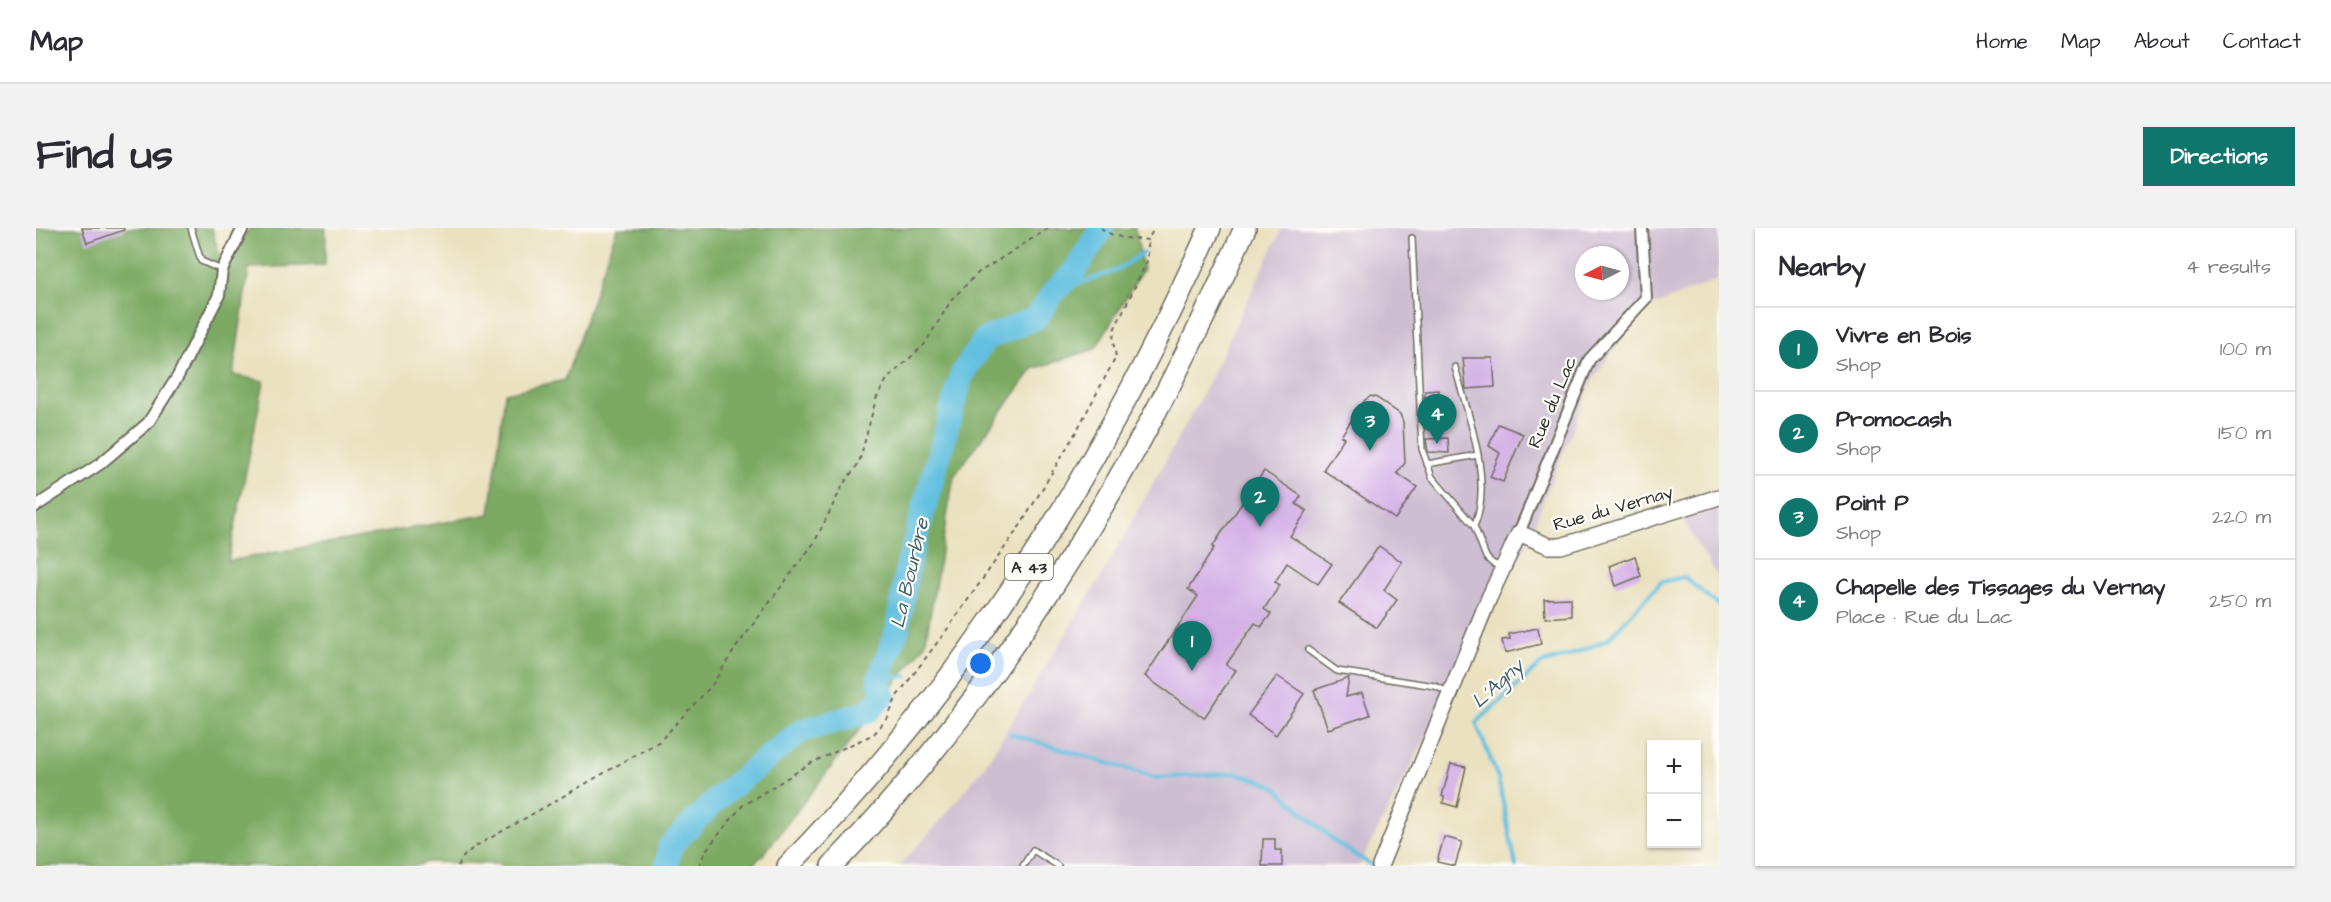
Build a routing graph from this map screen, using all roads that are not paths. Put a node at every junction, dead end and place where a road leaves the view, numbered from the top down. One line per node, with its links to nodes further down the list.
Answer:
1 (191, 228): 7 (lane)
2 (243, 228): 7 (street)
3 (1210, 228): 19 (highway, A 43)
4 (1245, 228): 20 (highway, A 43)
5 (1642, 228): 14 (street, Rue du Lac)
6 (1412, 238): 10 (lane)
7 (222, 270): 12 (street)
8 (1455, 367): 9 (lane)
9 (1478, 455): 10 (lane); 13 (lane)
10 (1427, 464): 13 (lane)
11 (1719, 496): 14 (street, Rue du Vernay)
12 (36, 506)
13 (1474, 526): 15 (lane)
14 (1519, 533): 15 (street, Rue du Lac)
15 (1504, 568): 17 (street, Rue du Lac)
16 (1308, 650): 17 (lane)
17 (1450, 693): 18 (street, Rue du Lac)
18 (1382, 862)
19 (788, 866)
20 (832, 866)
21 (1023, 866): 22 (lane)
22 (1058, 866)

